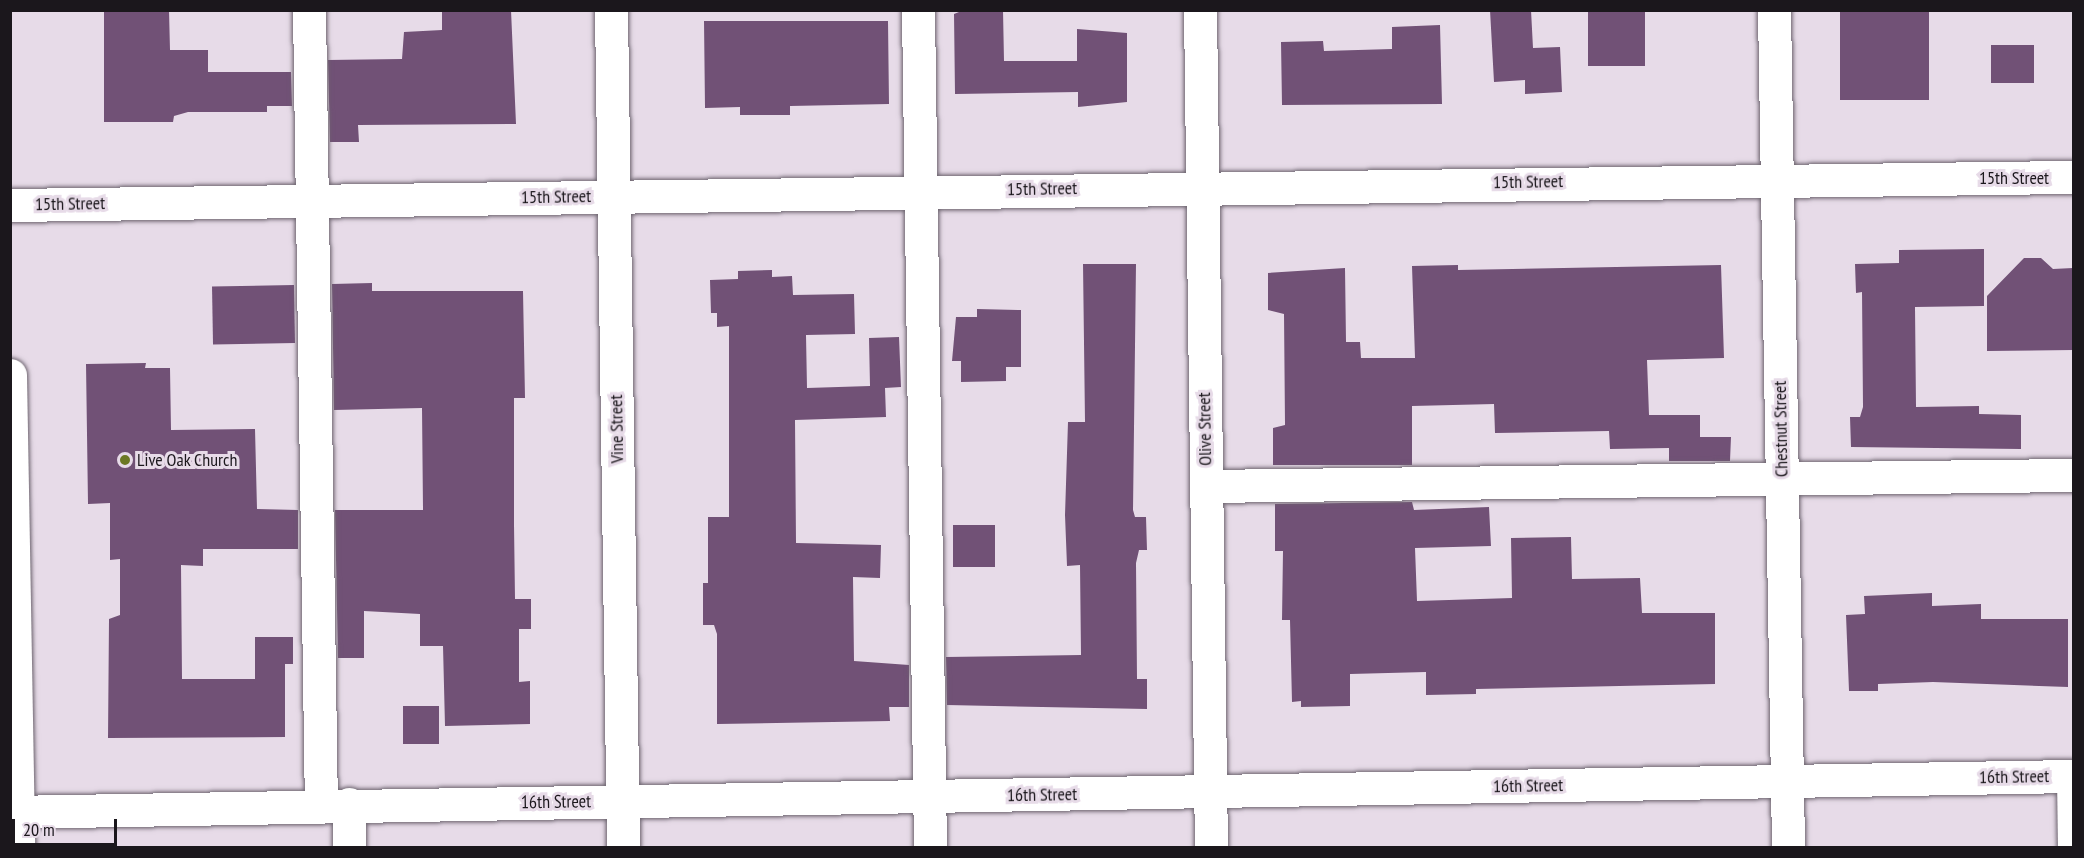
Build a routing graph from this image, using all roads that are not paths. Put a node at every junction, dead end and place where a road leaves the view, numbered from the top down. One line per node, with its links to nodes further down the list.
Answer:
1 (309, 10): 11 (street)
2 (610, 10): 10 (street, Vine Street)
3 (918, 10): 9 (street)
4 (1200, 10): 8 (street, Olive Street)
5 (1774, 10): 7 (street, Chestnut Street)
6 (2073, 177): 7 (street, 15th Street)
7 (1777, 178): 8 (street, 15th Street); 15 (street, Chestnut Street)
8 (1203, 186): 9 (street, 15th Street); 16 (street, Olive Street)
9 (920, 191): 10 (street, 15th Street); 20 (street)
10 (614, 196): 11 (street, 15th Street); 21 (street, Vine Street)
11 (312, 200): 12 (street, 15th Street); 22 (street)
12 (10, 205)
13 (10, 375): 23 (street)
14 (2073, 475): 15 (street)
15 (1782, 478): 16 (street); 18 (street, Chestnut Street)
16 (1206, 486): 19 (street, Olive Street)
17 (2073, 776): 18 (street, 16th Street); 24 (street)
18 (1787, 781): 19 (street, 16th Street); 30 (street, Chestnut Street)
19 (1210, 792): 20 (street, 16th Street); 29 (street, Olive Street)
20 (930, 798): 21 (street, 16th Street); 28 (street)
21 (623, 801): 22 (street, 16th Street); 27 (street, Vine Street)
22 (335, 804): 23 (street, 16th Street); 26 (street)
23 (14, 811): 25 (street)
24 (2073, 846)
25 (18, 848)
26 (349, 848)
27 (624, 848)
28 (930, 848)
29 (1211, 848)
30 (1788, 848)

